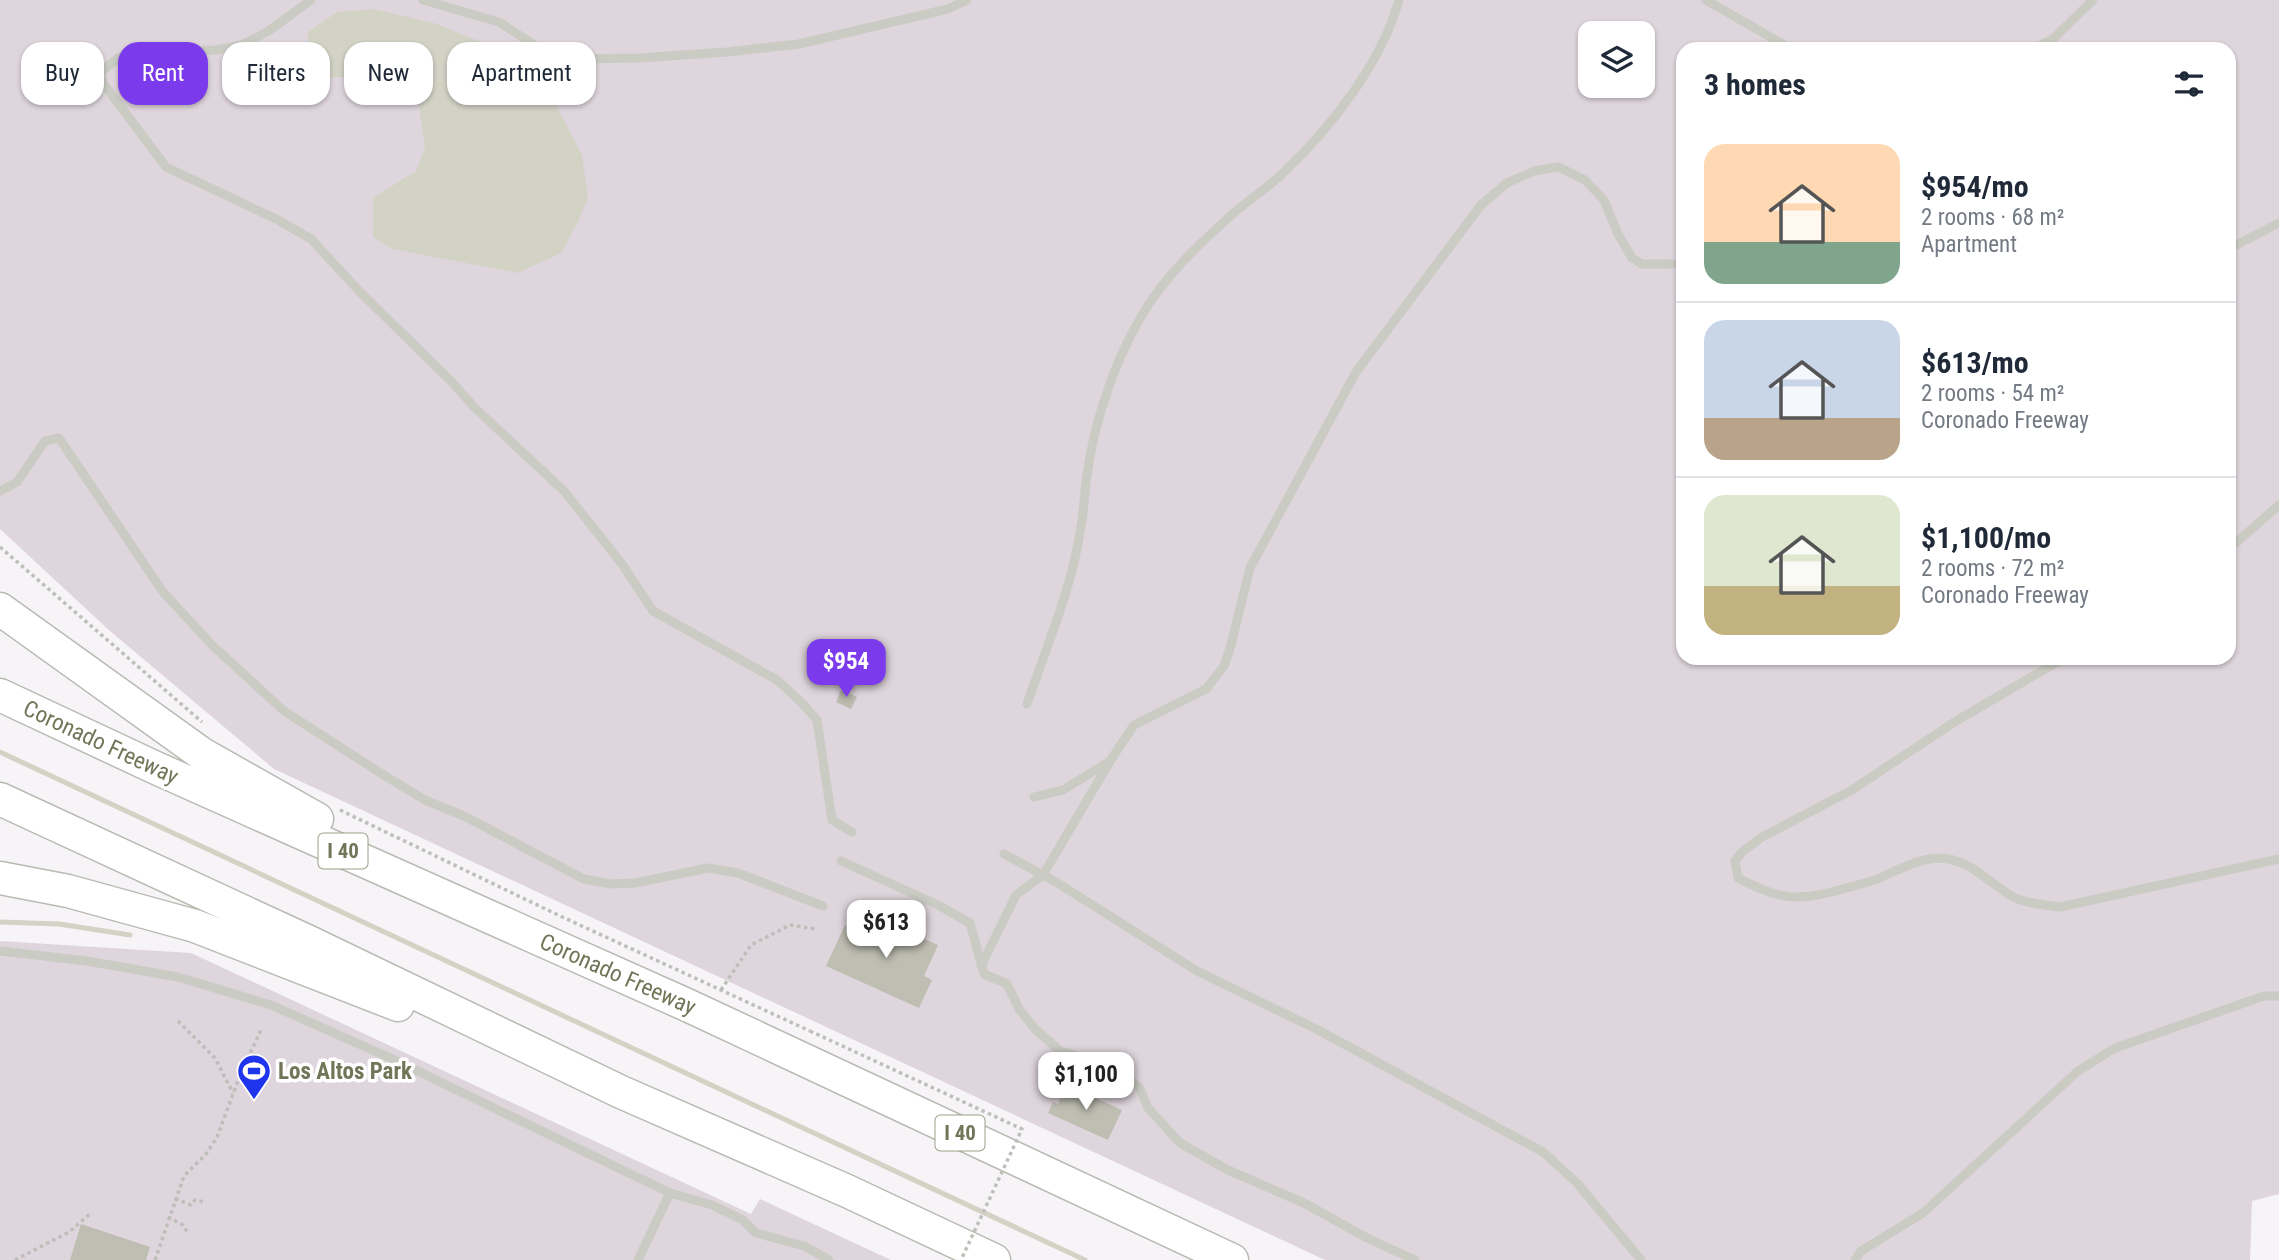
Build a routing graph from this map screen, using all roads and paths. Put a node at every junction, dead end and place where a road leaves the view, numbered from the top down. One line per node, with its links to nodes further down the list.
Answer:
1 (311, 0): 25 (lane)
2 (424, 0): 3 (lane)
3 (967, 0)
4 (1399, 0): 19 (lane)
5 (1706, 0): 7 (lane)
6 (2093, 0): 8 (lane)
7 (1779, 42)
8 (2047, 42)
9 (2279, 223): 10 (lane)
10 (2236, 245)
11 (1676, 264): 21 (lane)
12 (0, 491): 31 (lane)
13 (2279, 505): 14 (lane)
14 (2236, 543)
15 (0, 547): 20 (path)
16 (0, 609): 37 (highway)
17 (2052, 665): 27 (lane)
18 (0, 695): 37 (highway, Coronado Freeway / I 40)
19 (1027, 704)
20 (204, 723)
21 (1110, 761): 22 (lane); 29 (lane)
22 (1034, 797)
23 (0, 799): 40 (highway)
24 (340, 811): 35 (path)
25 (852, 832)
26 (1004, 854): 29 (lane)
27 (2279, 859)
28 (841, 861): 34 (lane)
29 (1043, 875): 34 (lane); 56 (lane)
30 (0, 878): 40 (highway)
31 (824, 906)
32 (814, 929): 35 (path)
33 (0, 951): 42 (lane)
34 (981, 966): 55 (lane)
35 (722, 990): 52 (path, bridge)
36 (2279, 996): 57 (lane)
37 (687, 1005): 54 (highway, Coronado Freeway / I 40)
38 (178, 1021): 41 (path)
39 (262, 1028): 41 (path)
40 (621, 1092): 53 (highway)
41 (233, 1093): 43 (path)
42 (670, 1193): 50 (lane); 51 (lane)
43 (175, 1199): 44 (path); 46 (path)
44 (204, 1202)
45 (91, 1213): 48 (path)
46 (169, 1217): 47 (path); 49 (path)
47 (188, 1233)
48 (15, 1260)
49 (155, 1260)
50 (638, 1260)
51 (829, 1260)
52 (961, 1260)
53 (994, 1260)
54 (1232, 1260)
55 (1415, 1260)
56 (1641, 1260)
57 (1855, 1260)

